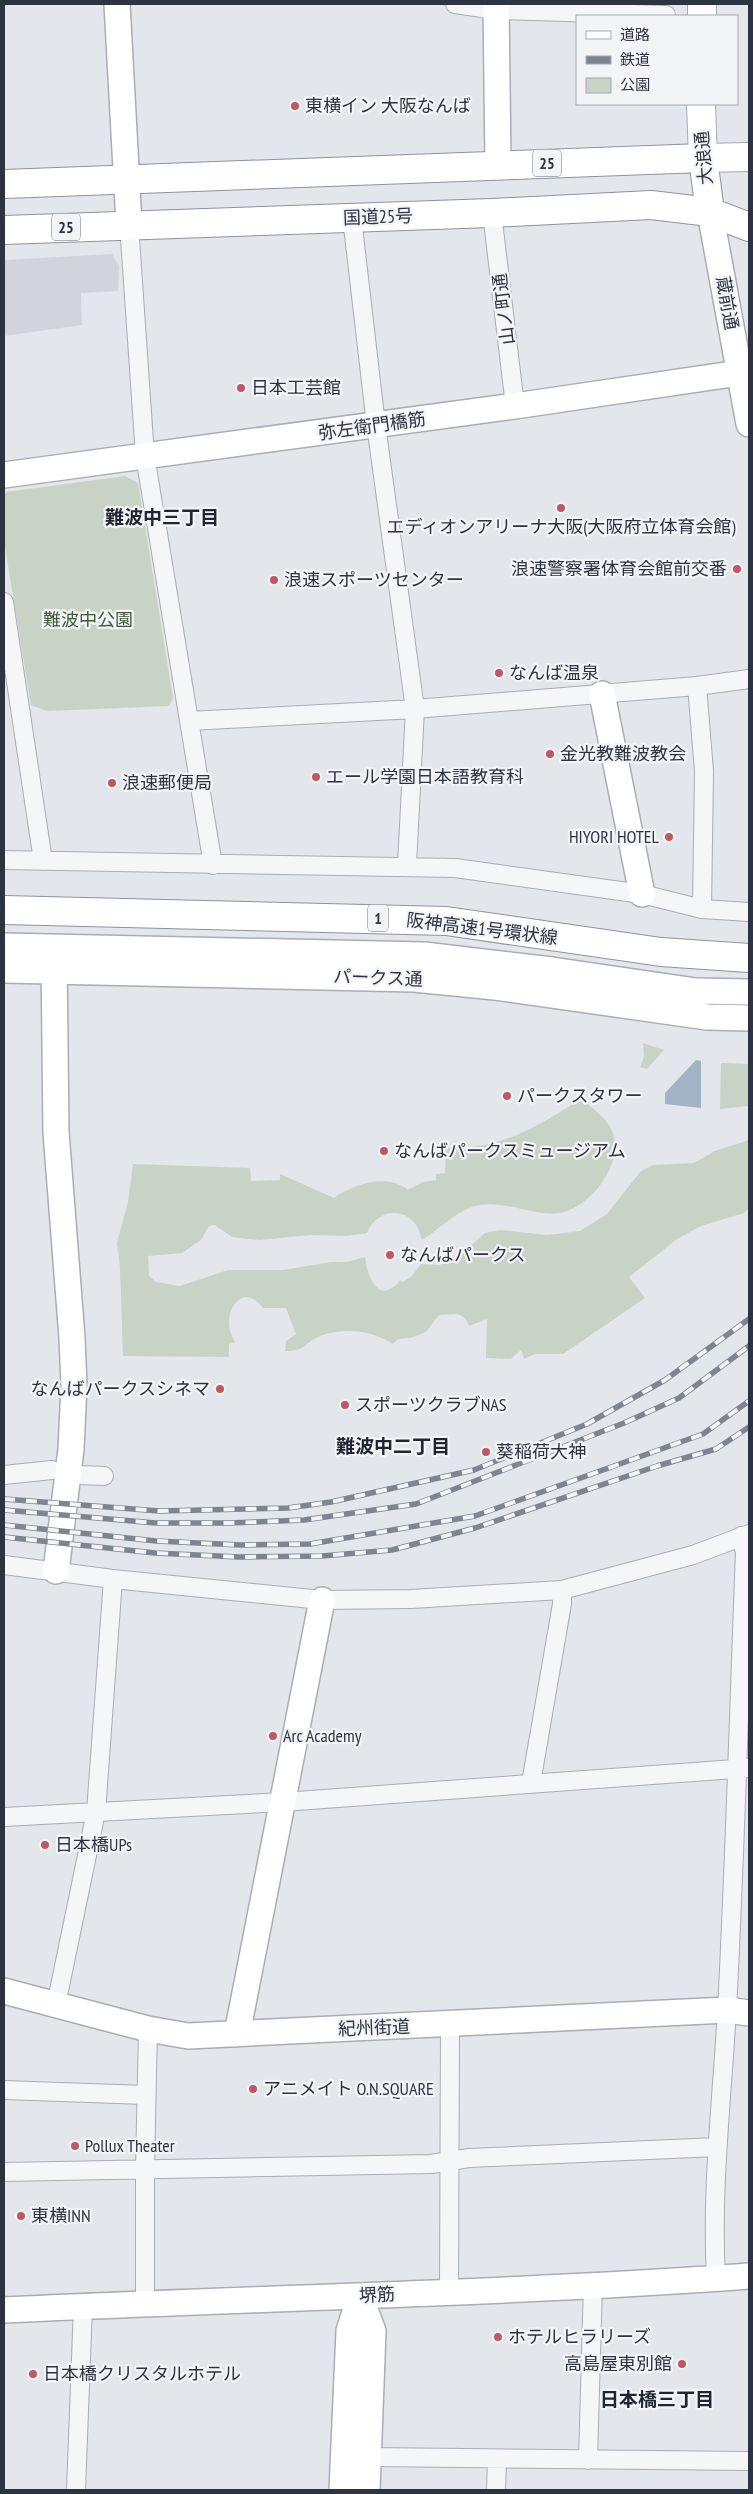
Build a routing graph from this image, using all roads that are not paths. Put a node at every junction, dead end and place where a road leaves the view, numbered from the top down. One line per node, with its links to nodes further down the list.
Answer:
1 (116, 4): 9 (street)
2 (455, 4): 3 (street)
3 (496, 7): 4 (street); 8 (street)
4 (666, 15)
5 (702, 105): 7 (main road, 大浪通)
6 (749, 157): 7 (main road)
7 (703, 158): 8 (main road, 25); 11 (main road, 大浪通)
8 (498, 166): 9 (main road, 25)
9 (126, 182): 10 (main road, 25); 14 (street)
10 (4, 184)
11 (710, 212): 12 (main road, 国道25号 / 25); 15 (main road, 国道25号 / 25); 17 (street, 蔵前通)
12 (492, 213): 13 (main road, 国道25号 / 25); 18 (street, 山ノ町通)
13 (352, 218): 14 (main road, 国道25号 / 25); 20 (street)
14 (129, 224): 16 (main road, 国道25号 / 25); 21 (street)
15 (749, 227)
16 (4, 230)
17 (739, 373): 18 (street, 弥左衛門橋筋); 19 (street, 蔵前通)
18 (515, 406): 20 (street, 弥左衛門橋筋)
19 (749, 424)
20 (376, 425): 21 (street, 弥左衛門橋筋); 27 (street)
21 (145, 456): 22 (street, 弥左衛門橋筋); 28 (street)
22 (4, 475)
23 (4, 602): 30 (street)
24 (749, 679): 25 (street)
25 (697, 686): 26 (street); 34 (street)
26 (602, 694): 27 (street); 33 (street)
27 (415, 709): 28 (street); 32 (street)
28 (189, 721): 31 (street)
29 (4, 860): 30 (street)
30 (42, 862): 31 (street)
31 (213, 865): 32 (street)
32 (407, 865): 33 (street)
33 (642, 894): 34 (street)
34 (702, 909): 36 (street)
35 (4, 910): 39 (main road, 阪神高速1号環状線 / 1)
36 (749, 912)
37 (4, 946): 38 (street, パークス通)
38 (54, 948): 41 (street); 42 (street, パークス通)
39 (749, 958)
40 (4, 970): 41 (street, パークス通)
41 (54, 972): 43 (street, パークス通); 50 (street)
42 (749, 992)
43 (749, 1018)
44 (52, 1470): 45 (street)
45 (4, 1475)
46 (79, 1475): 47 (street)
47 (104, 1476)
48 (745, 1535): 52 (street); 54 (street)
49 (4, 1564): 50 (street)
50 (56, 1571): 51 (street)
51 (113, 1579): 53 (street); 57 (street)
52 (562, 1590): 53 (street); 55 (street)
53 (322, 1600): 56 (street)
54 (743, 1768): 55 (street); 61 (street)
55 (531, 1783): 56 (street)
56 (282, 1802): 57 (street); 64 (street)
57 (96, 1812): 58 (street); 60 (street)
58 (4, 1817)
59 (4, 1991): 60 (street, 紀州街道)
60 (56, 2004): 63 (street, 紀州街道)
61 (738, 2012): 62 (street, 紀州街道); 67 (street)
62 (450, 2025): 64 (street, 紀州街道); 68 (street)
63 (148, 2029): 64 (street, 紀州街道); 66 (street)
64 (237, 2034)
65 (4, 2090): 66 (street)
66 (146, 2095): 69 (street)
67 (718, 2147): 68 (street); 72 (street)
68 (450, 2161): 69 (street); 74 (street)
69 (144, 2169): 70 (street); 76 (street)
70 (4, 2172)
71 (749, 2276): 72 (street, 堺筋)
72 (716, 2278): 73 (street, 堺筋)
73 (593, 2284): 74 (street, 堺筋); 81 (street)
74 (449, 2292): 75 (street, 堺筋)
75 (360, 2296): 76 (street, 堺筋); 79 (street); 84 (street)
76 (146, 2303): 77 (street, 堺筋)
77 (83, 2306): 78 (street, 堺筋); 83 (street)
78 (4, 2310)
79 (370, 2457): 80 (street); 85 (street)
80 (497, 2460): 81 (street); 86 (street)
81 (588, 2460): 82 (street)
82 (749, 2461)
83 (76, 2490)
84 (342, 2490)
85 (367, 2490)
86 (496, 2490)

